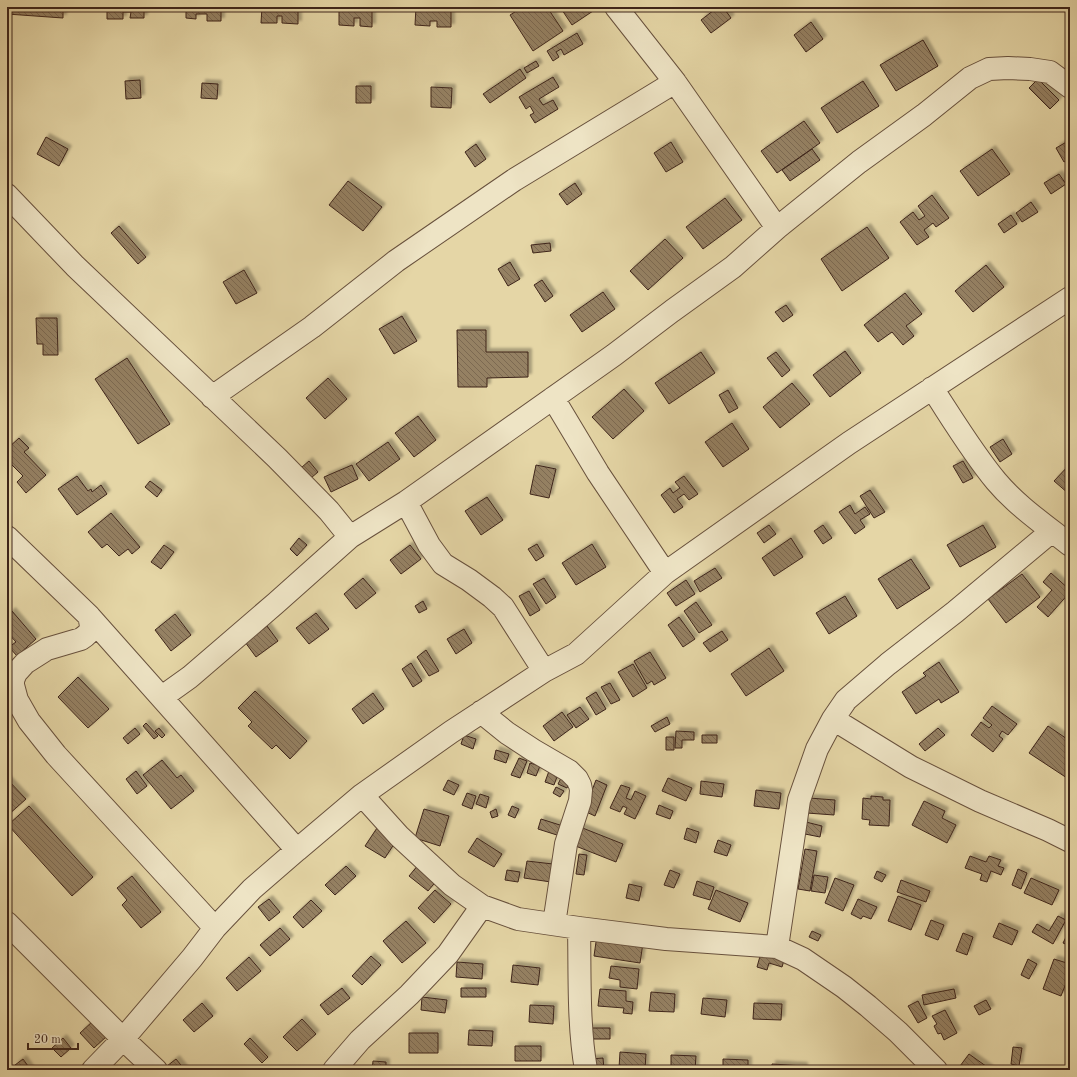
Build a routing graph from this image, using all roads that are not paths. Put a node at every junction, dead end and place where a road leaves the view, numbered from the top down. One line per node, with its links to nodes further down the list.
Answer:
1 (616, 7): 2 (street)
2 (675, 82): 5 (street); 8 (street)
3 (1070, 87): 5 (street)
4 (7, 194): 8 (street)
5 (777, 228): 9 (street)
6 (1070, 298): 7 (street)
7 (932, 388): 11 (street); 15 (street)
8 (212, 397): 13 (street)
9 (553, 398): 10 (street); 15 (street)
10 (406, 502): 13 (street); 17 (street)
11 (1052, 531): 14 (street); 20 (street)
12 (7, 537): 16 (street)
13 (350, 537): 18 (street)
14 (1070, 545)
15 (665, 573): 17 (street)
16 (89, 616): 18 (street); 27 (street)
17 (544, 671): 19 (street)
18 (162, 697): 23 (street)
19 (481, 712): 21 (street); 26 (street)
20 (833, 719): 22 (street); 29 (street)
21 (362, 796): 23 (street); 24 (street)
22 (1070, 841)
23 (298, 850): 27 (street)
24 (482, 906): 26 (street); 33 (street)
25 (7, 923): 30 (street)
26 (554, 924): 28 (street)
27 (215, 928): 30 (street)
28 (579, 928): 29 (street); 34 (street)
29 (777, 947): 35 (street)
30 (123, 1039): 31 (street); 32 (street)
31 (93, 1070)
32 (156, 1070)
33 (334, 1070)
34 (586, 1070)
35 (936, 1070)

